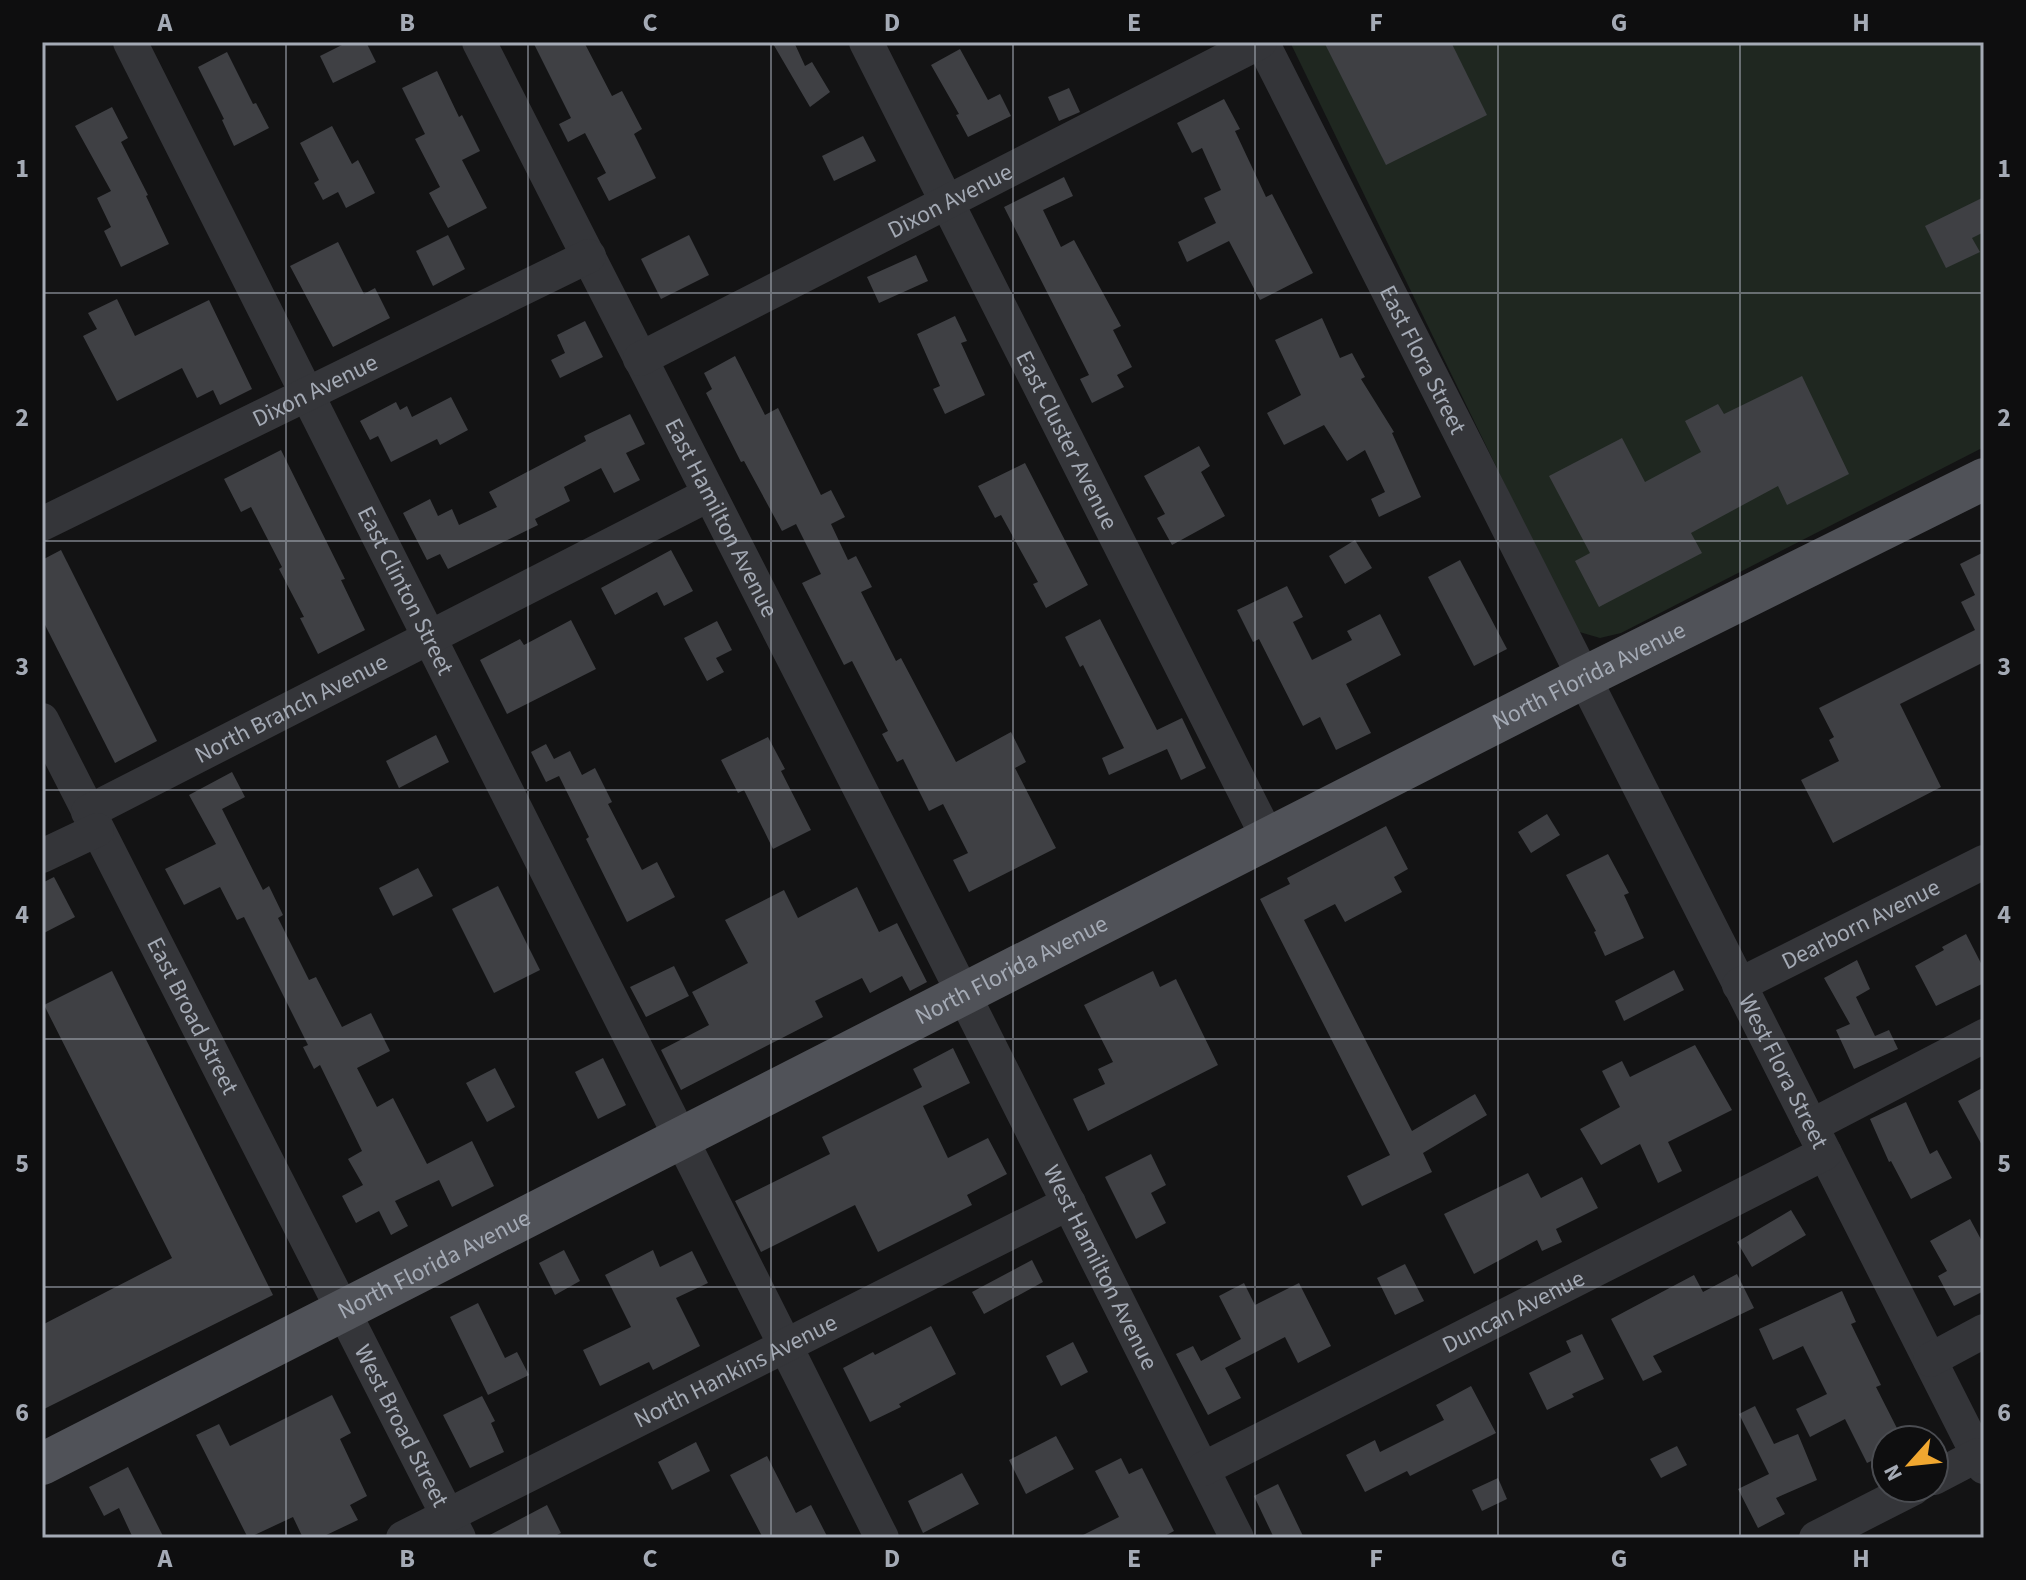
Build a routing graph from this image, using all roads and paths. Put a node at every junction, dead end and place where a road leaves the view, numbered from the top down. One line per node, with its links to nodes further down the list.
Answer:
1 (130, 42): 8 (street, East Clinton Street)
2 (479, 42): 6 (street, East Hamilton Avenue)
3 (866, 42): 5 (street, East Cluster Avenue)
4 (1261, 42): 5 (street, Dixon Avenue); 13 (street, East Flora Street)
5 (946, 203): 7 (street, Dixon Avenue); 16 (street, East Cluster Avenue)
6 (589, 256): 7 (street, East Hamilton Avenue); 8 (street, Dixon Avenue)
7 (640, 359): 10 (street, East Hamilton Avenue)
8 (306, 394): 11 (street, Dixon Avenue); 12 (street, East Clinton Street)
9 (1984, 479): 13 (main road, North Florida Avenue)
10 (708, 495): 12 (street, North Branch Avenue); 20 (street, East Hamilton Avenue)
11 (42, 524)
12 (429, 638): 15 (street, North Branch Avenue); 22 (street, East Clinton Street)
13 (1583, 678): 16 (main road, North Florida Avenue); 19 (street, West Flora Street)
14 (42, 720): 15 (street, East Broad Street)
15 (92, 821): 17 (street, North Branch Avenue); 25 (street, East Broad Street)
16 (1268, 838): 20 (main road, North Florida Avenue)
17 (42, 856)
18 (1984, 862): 19 (street, Dearborn Avenue)
19 (1739, 985): 23 (street, West Flora Street)
20 (964, 995): 22 (main road, North Florida Avenue); 24 (street, West Hamilton Avenue)
21 (1984, 1036): 23 (street, Duncan Avenue)
22 (682, 1140): 25 (main road, North Florida Avenue); 27 (street, East Clinton Street)
23 (1818, 1140): 28 (street, West Flora Street); 31 (street, Duncan Avenue)
24 (1069, 1203): 27 (street, North Hankins Avenue); 31 (street, West Hamilton Avenue)
25 (345, 1311): 30 (main road, North Florida Avenue); 34 (street, West Broad Street)
26 (1984, 1331): 28 (street)
27 (786, 1345): 34 (street, North Hankins Avenue); 36 (street, East Clinton Street)
28 (1930, 1360): 29 (street, West Flora Street)
29 (1981, 1461): 32 (street)
30 (42, 1464)
31 (1203, 1469): 37 (street, West Hamilton Avenue)
32 (1950, 1472)
33 (1883, 1504): 38 (street)
34 (453, 1527): 35 (street, North Hankins Avenue)
35 (403, 1538)
36 (882, 1538)
37 (1237, 1538)
38 (1816, 1538)

